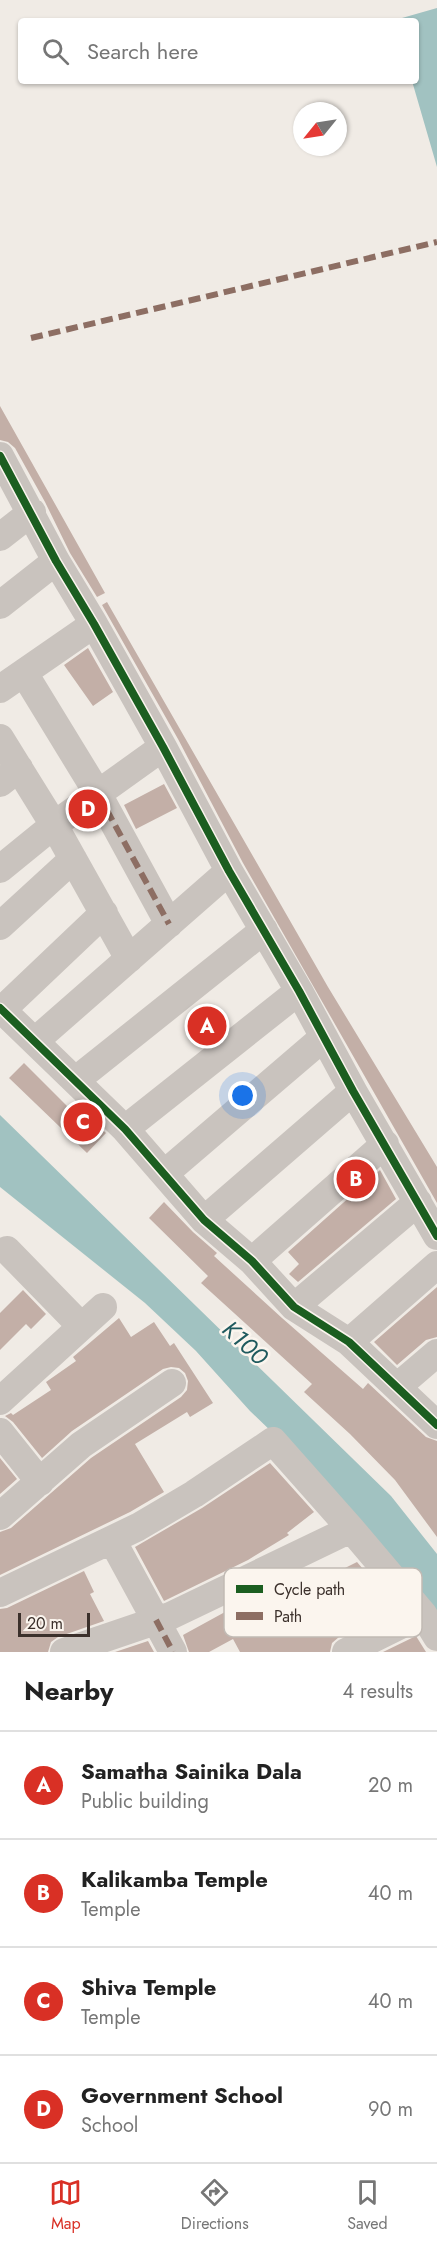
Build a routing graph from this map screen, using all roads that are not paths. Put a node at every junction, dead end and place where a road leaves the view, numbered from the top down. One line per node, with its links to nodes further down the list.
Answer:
1 (0, 456): 2 (street)
2 (32, 512): 3 (street); 4 (street)
3 (0, 537)
4 (56, 561): 5 (street); 6 (street)
5 (0, 605)
6 (94, 624): 7 (street); 10 (street)
7 (24, 673): 8 (street); 12 (street)
8 (0, 689)
9 (0, 738): 11 (street)
10 (163, 747): 12 (street); 16 (street)
11 (9, 775): 13 (street)
12 (98, 794): 13 (street); 18 (street)
13 (54, 825): 14 (street); 15 (street)
14 (73, 859): 17 (street); 19 (street)
15 (0, 868)
16 (230, 871): 18 (street); 20 (street)
17 (104, 913): 21 (street); 23 (street)
18 (169, 924): 21 (street)
19 (0, 926)
20 (264, 930): 22 (street); 26 (street)
21 (129, 959): 25 (street)
22 (299, 991): 24 (street); 28 (street)
23 (1, 1009): 25 (street)
24 (324, 1037): 27 (street); 30 (street)
25 (35, 1041): 26 (street)
26 (76, 1080): 28 (street)
27 (353, 1090): 29 (street); 32 (street)
28 (126, 1129): 30 (street)
29 (385, 1143): 31 (street); 35 (street)
30 (164, 1174): 32 (street)
31 (418, 1202): 33 (street); 38 (street)
32 (204, 1220): 35 (street)
33 (437, 1236)
34 (2, 1250): 39 (street)
35 (252, 1261): 38 (street)
36 (437, 1265): 40 (street)
37 (103, 1306): 39 (street)
38 (294, 1307): 40 (street)
39 (81, 1326): 44 (street)
40 (349, 1342): 43 (street)
41 (437, 1353): 43 (street)
42 (172, 1383): 47 (street)
43 (398, 1387): 45 (street)
44 (0, 1401)
45 (437, 1425)
46 (0, 1432): 47 (street)
47 (40, 1482): 48 (street)
48 (0, 1516)
49 (351, 1529): 50 (street); 51 (street); 52 (street)
50 (112, 1540): 54 (street); 55 (street)
51 (270, 1568)
52 (383, 1568)
53 (224, 1590): 55 (street)
54 (0, 1593)
55 (156, 1620): 57 (street); 58 (street)
56 (394, 1637): 59 (street)
57 (64, 1652)
58 (173, 1652)
59 (346, 1652)

